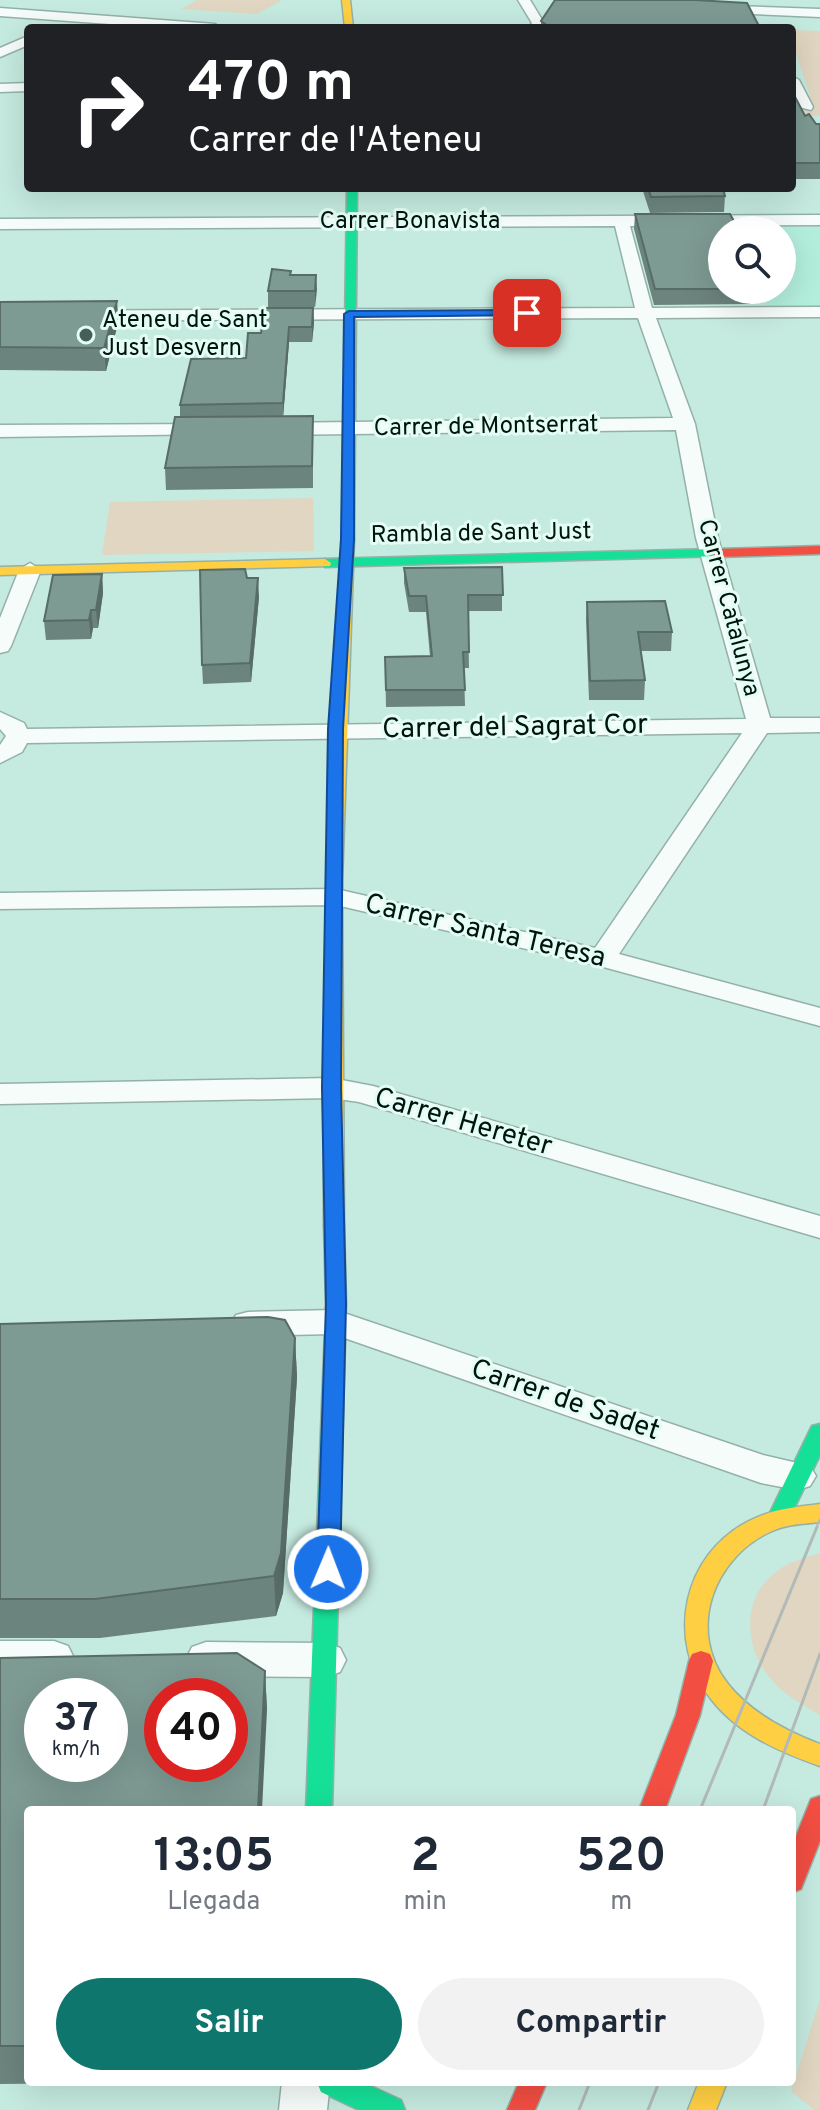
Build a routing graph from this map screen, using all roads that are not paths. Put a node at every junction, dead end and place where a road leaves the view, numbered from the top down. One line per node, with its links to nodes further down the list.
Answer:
1 (346, 0): 11 (street)
2 (524, 0): 12 (street)
3 (694, 5): 5 (street)
4 (103, 6): 8 (street)
5 (752, 6): 7 (street); 13 (street)
6 (0, 12): 8 (street)
7 (820, 13)
8 (79, 18): 9 (street); 10 (street)
9 (65, 24)
10 (161, 24)
11 (349, 24)
12 (537, 24)
13 (762, 24)
14 (24, 42): 15 (street)
15 (0, 53)
16 (24, 87): 17 (street)
17 (0, 88)
18 (796, 88): 19 (street)
19 (806, 107)
20 (352, 192): 23 (street)
21 (621, 220): 22 (street, Carrer Bonavista); 23 (street, Carrer Bonavista); 25 (street, Carrer Catalunya)
22 (820, 220)
23 (352, 222): 24 (street, Carrer Bonavista); 27 (street)
24 (0, 224)
25 (645, 312): 26 (street); 27 (street); 29 (street, Carrer Catalunya)
26 (820, 312)
27 (349, 314): 28 (street); 30 (street)
28 (0, 316)
29 (685, 424): 30 (street, Carrer de Montserrat); 33 (street, Carrer Catalunya)
30 (348, 429): 31 (street, Carrer de Montserrat); 34 (street)
31 (0, 431)
32 (820, 550): 33 (street, Rambla de Sant Just)
33 (711, 552): 34 (street, Rambla de Sant Just); 39 (street, Carrer Catalunya)
34 (344, 562): 35 (street, Rambla de Sant Just); 41 (street)
35 (30, 570): 36 (street, Rambla de Sant Just); 37 (street)
36 (0, 571)
37 (0, 646)
38 (0, 719): 42 (street)
39 (760, 725): 40 (street, Carrer del Sagrat Cor); 41 (street, Carrer del Sagrat Cor); 46 (street, Carrer Catalunya)
40 (820, 725)
41 (336, 729): 42 (street, Carrer del Sagrat Cor); 44 (street)
42 (18, 736): 43 (street)
43 (0, 756)
44 (336, 897): 45 (street, Carrer Santa Teresa); 46 (street, Carrer Santa Teresa); 48 (street)
45 (0, 901)
46 (602, 958): 47 (street, Carrer Santa Teresa)
47 (820, 1017)
48 (331, 1088): 49 (street, Carrer Hereter); 50 (street, Carrer Hereter); 51 (street)
49 (0, 1094)
50 (820, 1227)
51 (335, 1322): 52 (street); 54 (street, Carrer de Sadet); 60 (street)
52 (223, 1325)
53 (820, 1432): 54 (street)
54 (797, 1476): 56 (street)
55 (820, 1513): 56 (street)
56 (778, 1519): 61 (street)
57 (0, 1658): 58 (street)
58 (93, 1658)
59 (171, 1659): 60 (street)
60 (326, 1660): 63 (street)
61 (701, 1661): 62 (street); 64 (street)
62 (820, 1755)
63 (319, 1806)
64 (654, 1806)
65 (820, 1807): 67 (street)
66 (820, 1837): 67 (street)
67 (804, 1849): 68 (street)
68 (796, 1870)
69 (306, 2086): 73 (street)
70 (340, 2086): 74 (street)
71 (531, 2086): 75 (street)
72 (711, 2086): 76 (street)
73 (303, 2110)
74 (391, 2110)
75 (521, 2110)
76 (702, 2110)

